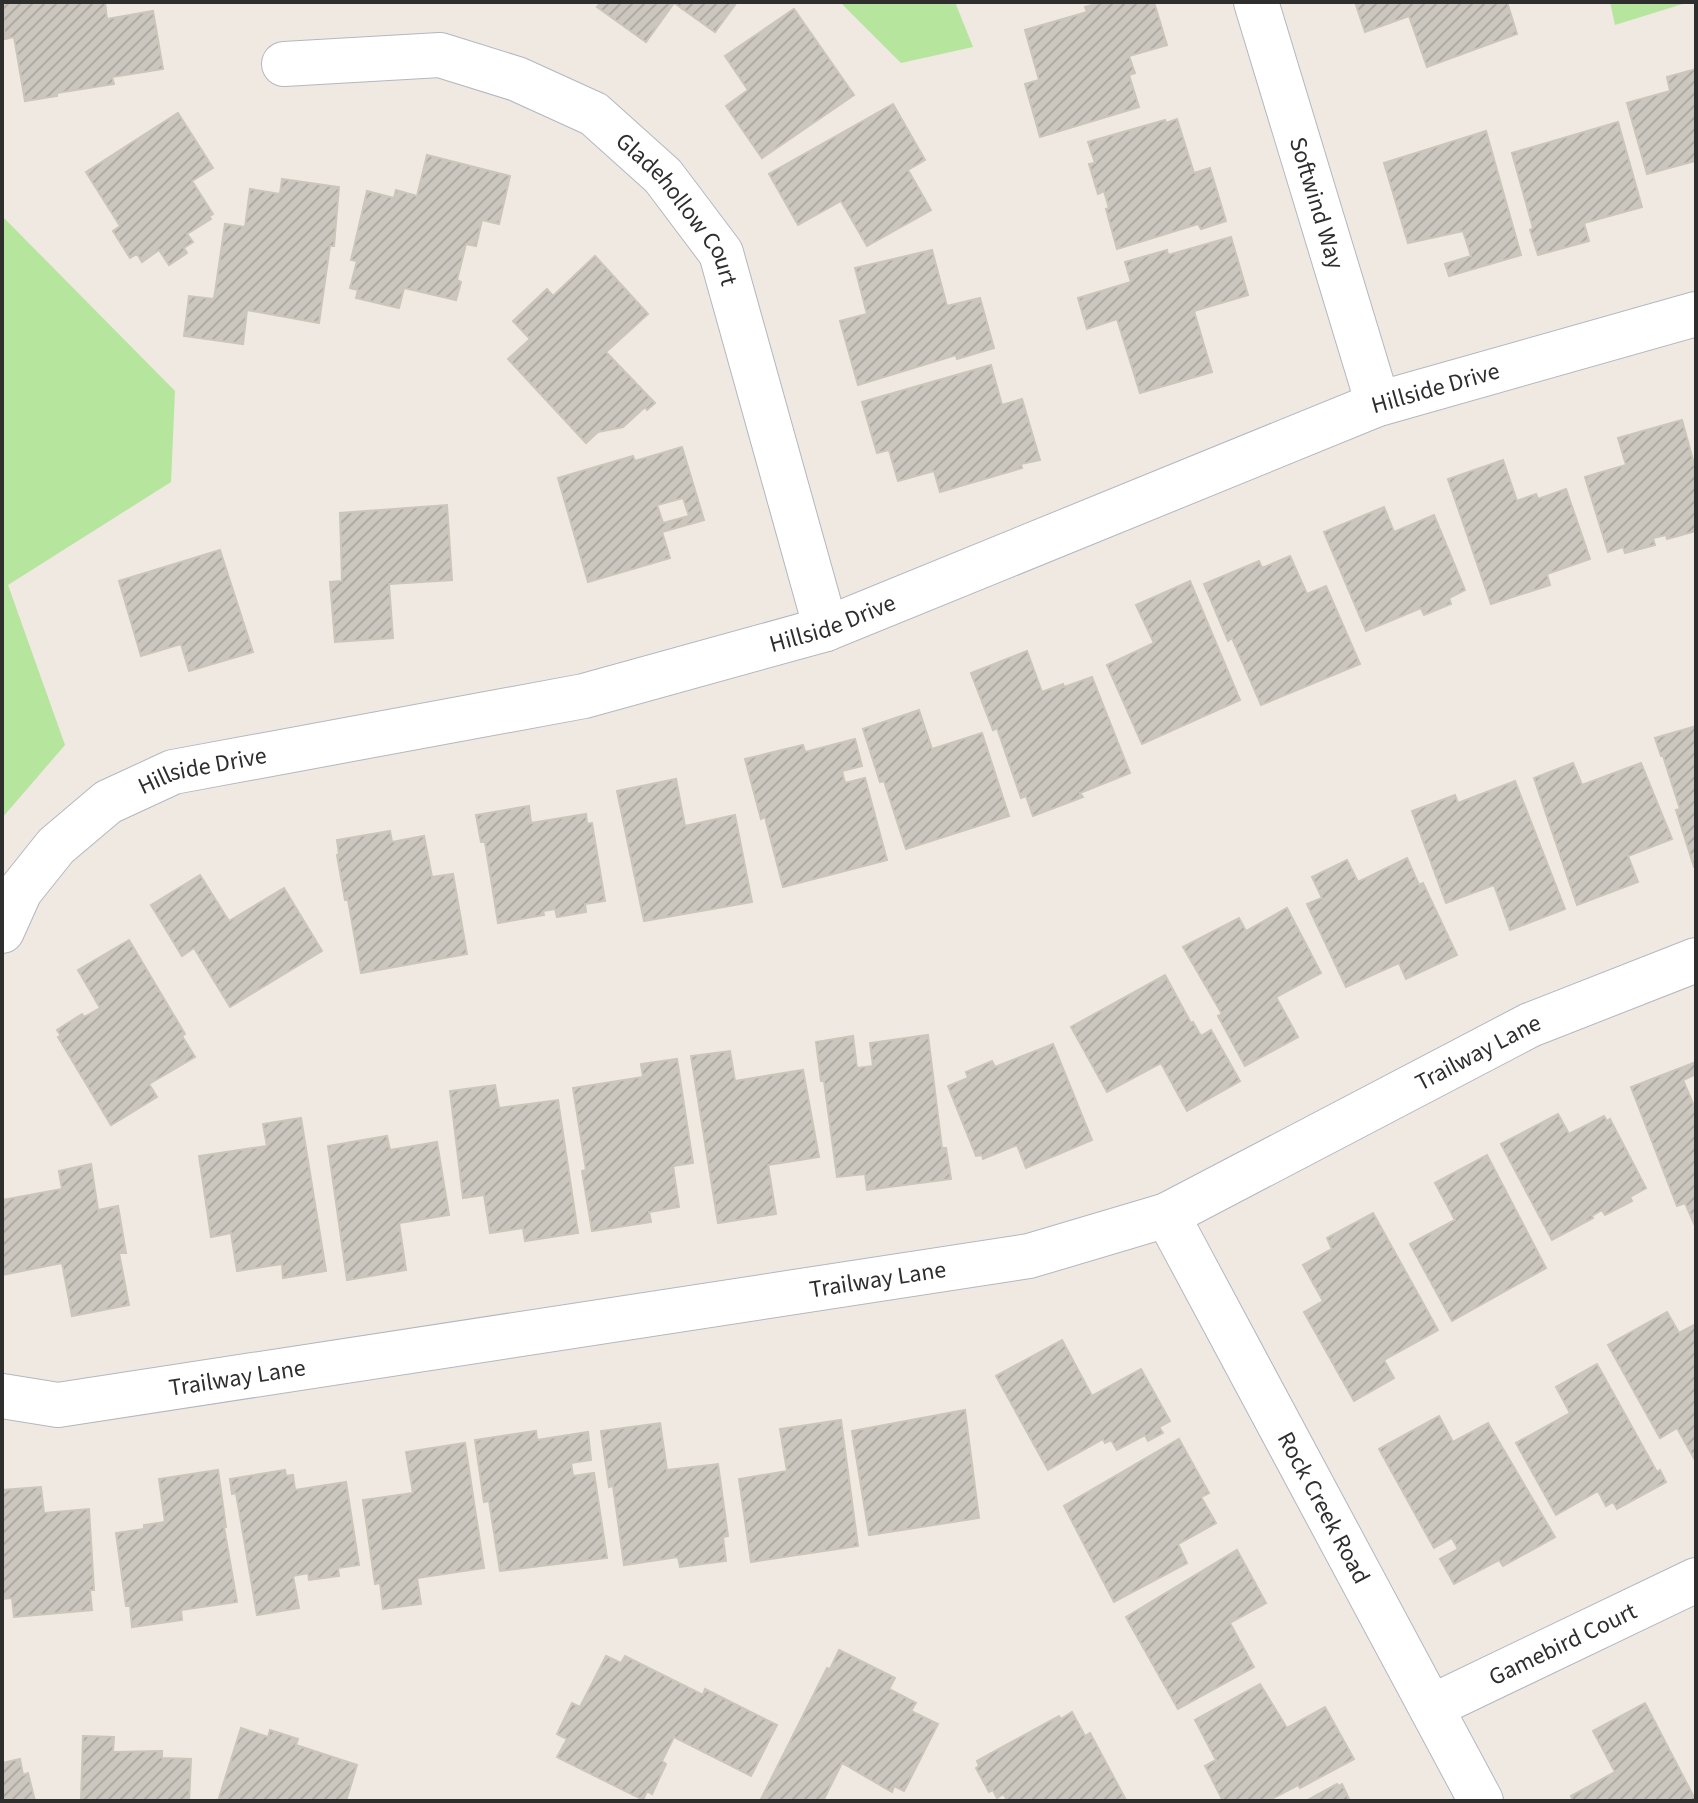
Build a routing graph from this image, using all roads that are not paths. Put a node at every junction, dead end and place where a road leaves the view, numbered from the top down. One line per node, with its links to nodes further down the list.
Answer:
1 (1256, 2): 4 (street, Softwind Way)
2 (284, 64): 5 (street, Gladehollow Court)
3 (1696, 314): 4 (street, Hillside Drive)
4 (1378, 404): 5 (street, Hillside Drive)
5 (826, 629): 6 (street, Hillside Drive)
6 (2, 931)
7 (1696, 960): 8 (street, Trailway Lane)
8 (1167, 1215): 9 (street, Trailway Lane); 11 (street, Rock Creek Road)
9 (2, 1396)
10 (1696, 1580): 11 (street, Gamebird Court)
11 (1431, 1707): 12 (street, Rock Creek Road)
12 (1481, 1801)

